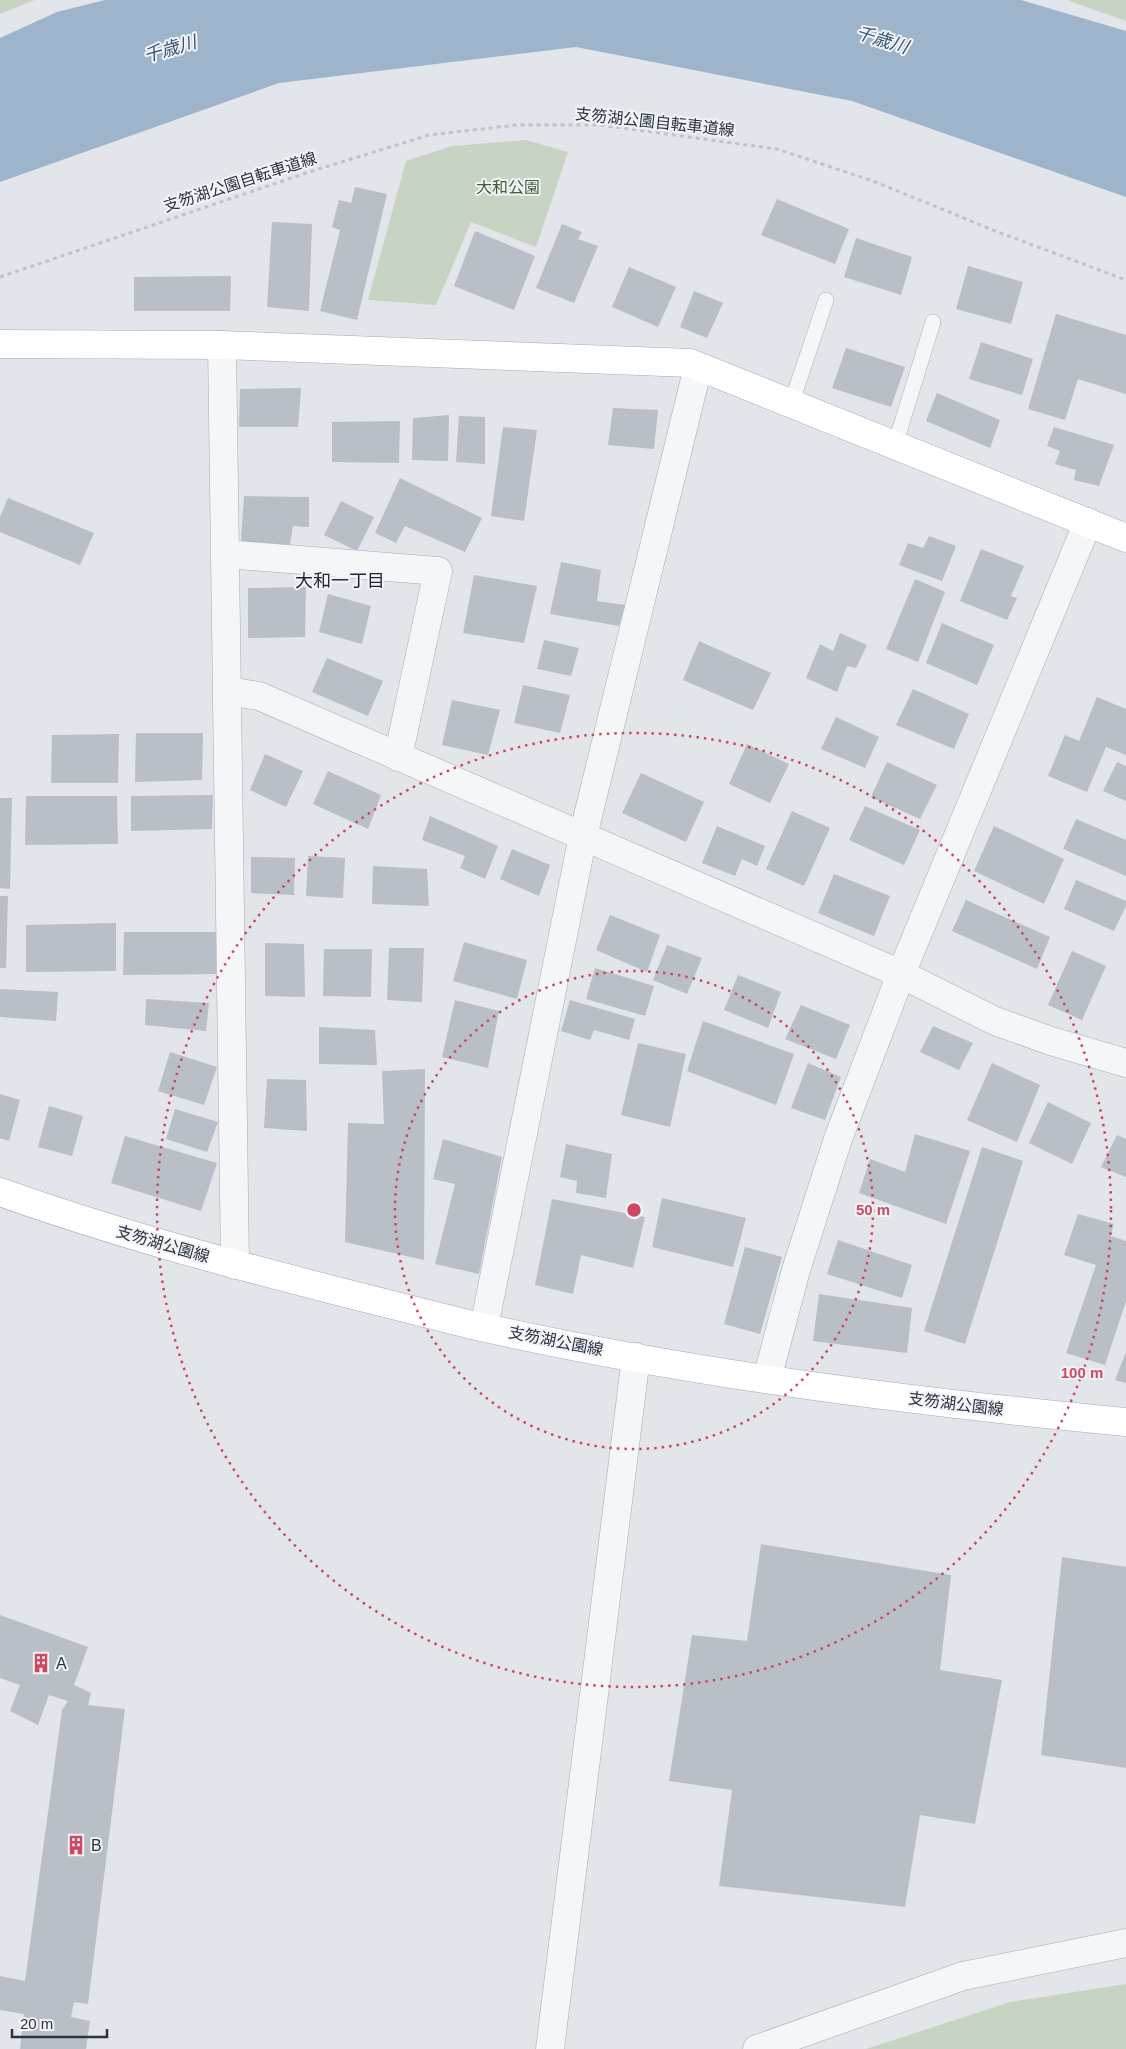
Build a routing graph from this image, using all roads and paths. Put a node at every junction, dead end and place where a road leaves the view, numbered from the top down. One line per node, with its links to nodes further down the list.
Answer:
1 (0, 277): 2 (path, 支笏湖公園自転車道線)
2 (1126, 280)
3 (826, 300): 8 (lane)
4 (933, 322): 9 (lane)
5 (0, 344): 6 (street)
6 (222, 345): 7 (street); 12 (street)
7 (698, 367): 8 (street); 15 (street)
8 (791, 404): 9 (street)
9 (895, 445): 10 (street)
10 (1088, 522): 11 (street); 16 (street)
11 (1126, 538)
12 (225, 554): 13 (street); 14 (street)
13 (227, 692): 14 (street); 19 (street)
14 (398, 757): 15 (street)
15 (583, 836): 16 (street); 20 (street)
16 (901, 974): 17 (street); 22 (street)
17 (1126, 1063)
18 (0, 1192): 19 (street, 支笏湖公園線)
19 (236, 1265): 20 (street, 支笏湖公園線)
20 (484, 1327): 21 (street, 支笏湖公園線)
21 (636, 1356): 22 (street, 支笏湖公園線); 25 (street)
22 (767, 1379): 23 (street, 支笏湖公園線)
23 (1126, 1422)
24 (1126, 1943): 26 (street)
25 (550, 2049)
26 (757, 2049)

